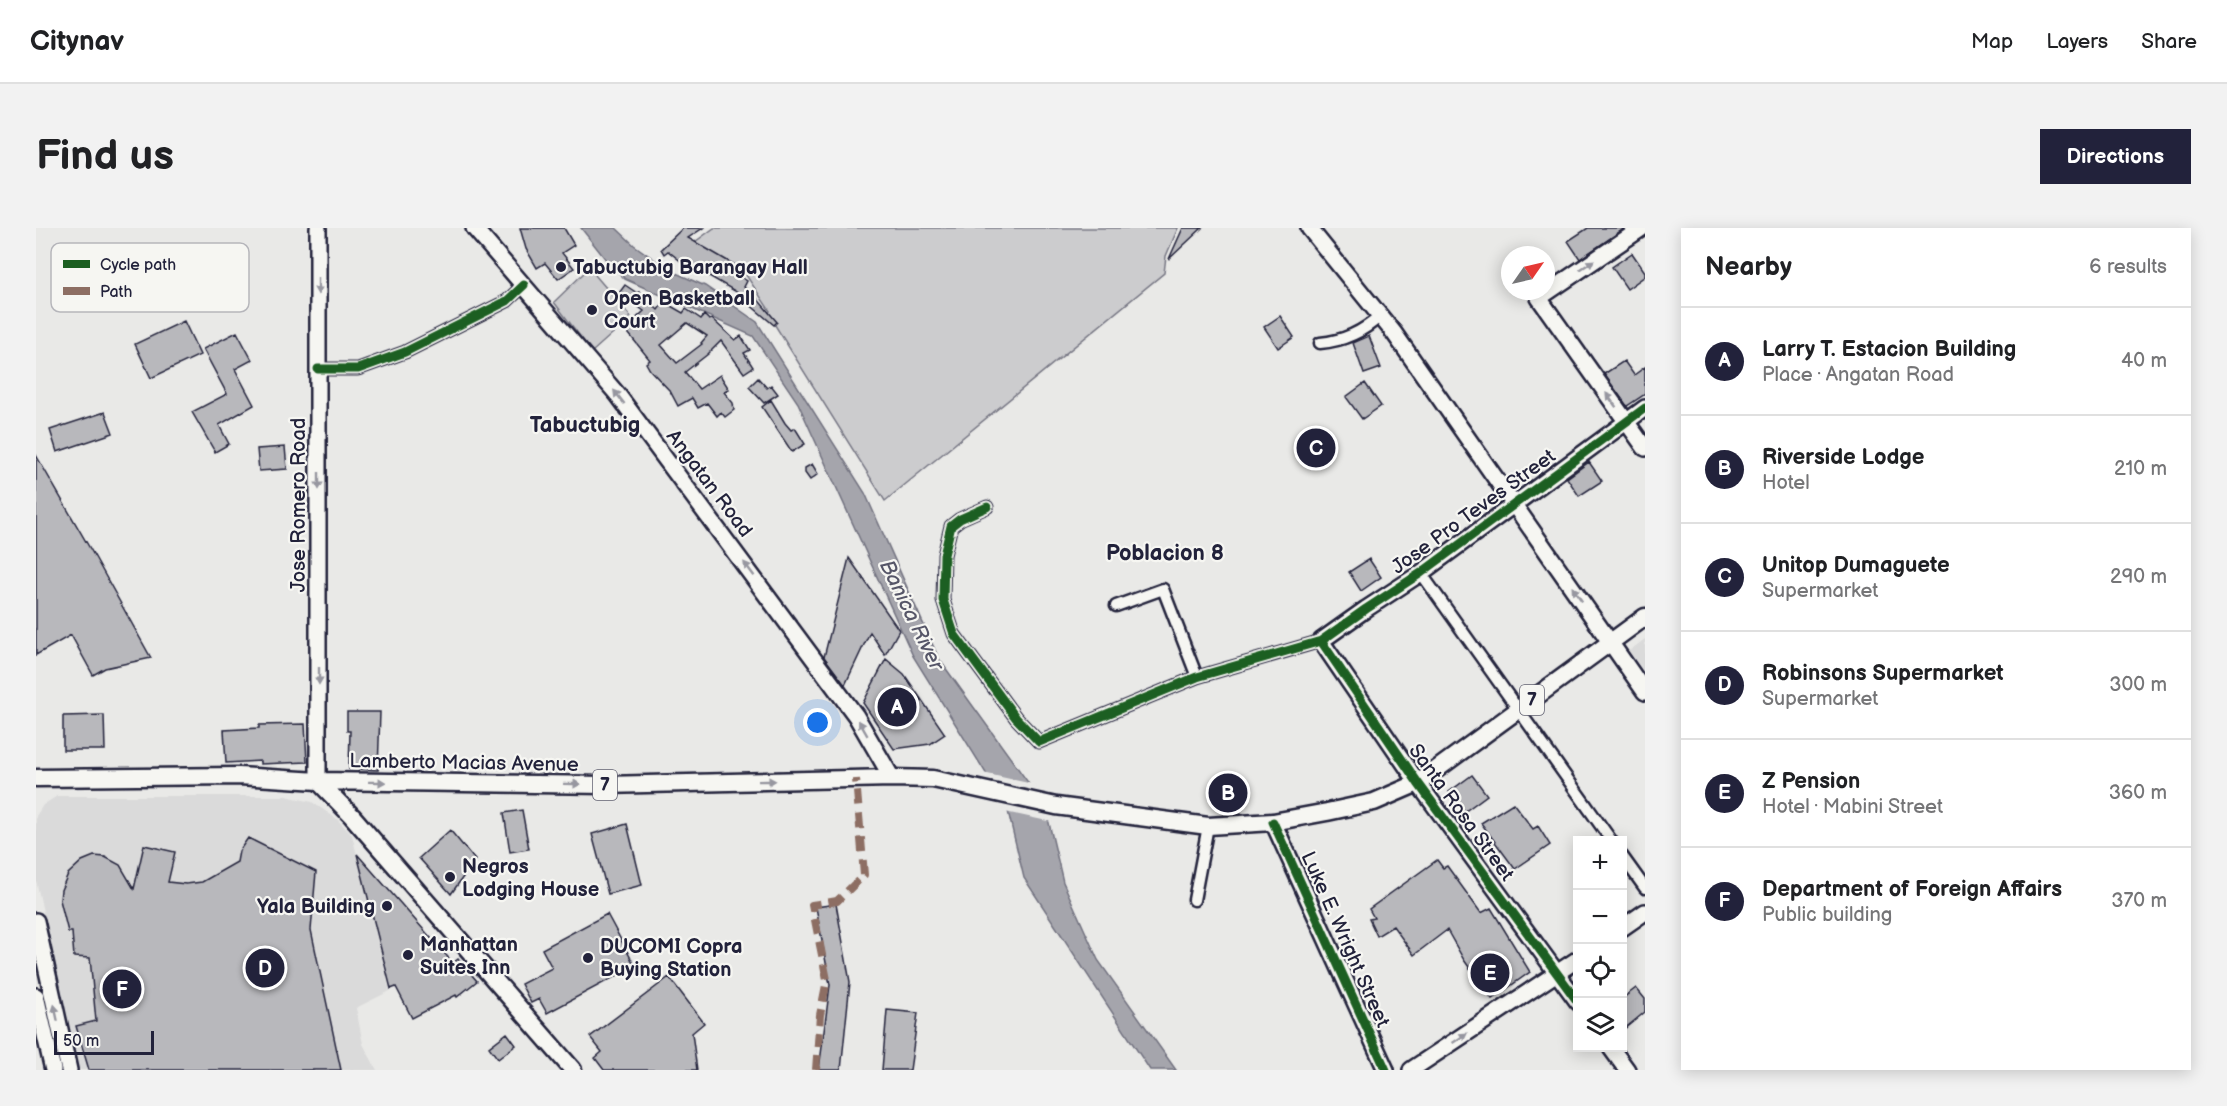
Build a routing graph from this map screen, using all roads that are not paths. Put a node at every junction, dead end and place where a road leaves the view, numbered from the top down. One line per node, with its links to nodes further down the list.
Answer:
1 (318, 228): 8 (street, Jose Romero Road, one-way to 8)
2 (474, 228): 5 (street, Angatan Road)
3 (1310, 228): 6 (street)
4 (1642, 228): 10 (street, one-way to 4)
5 (525, 285): 8 (street); 23 (street, Angatan Road, one-way to 5)
6 (1380, 316): 7 (street); 12 (street)
7 (1320, 343)
8 (318, 369): 24 (street, Jose Romero Road, one-way to 24)
9 (1645, 408): 10 (street, Jose Pro Teves Street)
10 (1627, 421): 11 (street); 12 (street, Jose Pro Teves Street)
11 (1645, 448)
12 (1514, 504): 14 (street, Jose Pro Teves Street); 18 (street, one-way to 12)
13 (987, 507): 19 (street)
14 (1422, 573): 17 (street, Jose Pro Teves Street); 21 (street)
15 (1116, 606): 19 (street)
16 (1645, 617): 18 (main road, 7)
17 (1321, 641): 19 (street); 25 (street, Santa Rosa Street)
18 (1610, 642): 20 (street); 21 (main road, 7)
19 (1197, 677)
20 (1645, 692)
21 (1518, 710): 25 (main road, 7); 28 (street)
22 (36, 777): 24 (main road, Lamberto Macias Avenue / 7)
23 (892, 778): 24 (main road, Lamberto Macias Avenue / 7, one-way to 23); 27 (main road, 7)
24 (318, 781): 42 (main road)
25 (1418, 783): 26 (main road, 7); 36 (street, Santa Rosa Street)
26 (1274, 822): 27 (main road, 7); 43 (street, Luke E. Wright Street)
27 (1208, 826): 31 (street)
28 (1608, 836)
29 (1627, 862): 30 (street)
30 (1645, 888)
31 (1194, 900)
32 (1645, 912): 34 (street)
33 (36, 921): 41 (street, one-way to 33)
34 (1627, 925)
35 (1573, 962): 36 (street)
36 (1557, 973): 38 (street, Santa Rosa Street); 44 (street, one-way to 36)
37 (36, 996): 40 (street)
38 (1575, 998)
39 (1614, 1052): 45 (street)
40 (52, 1070)
41 (69, 1070)
42 (573, 1070)
43 (1386, 1070)
44 (1411, 1070)
45 (1627, 1070)

